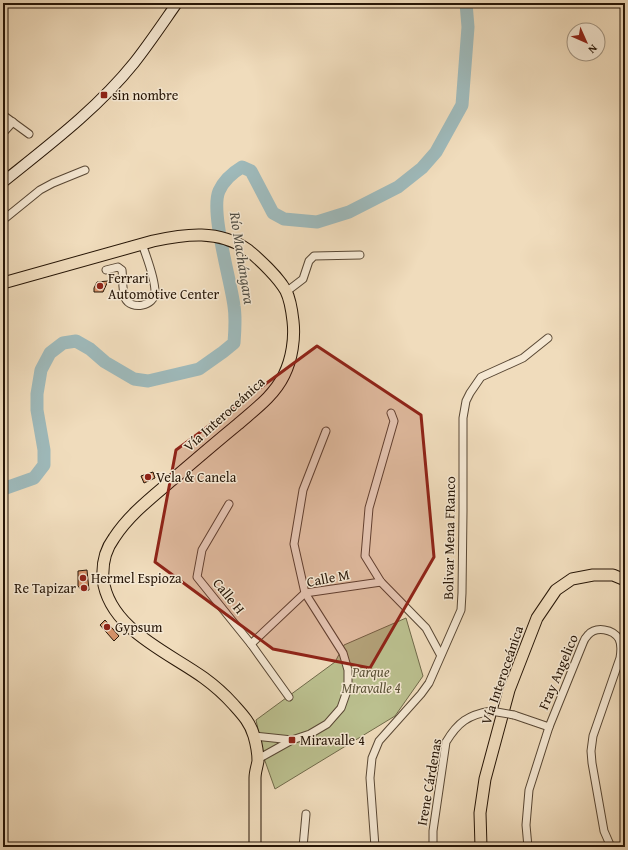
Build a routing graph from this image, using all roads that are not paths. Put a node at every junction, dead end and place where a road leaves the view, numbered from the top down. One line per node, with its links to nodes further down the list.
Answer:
1 (177, 3): 7 (street)
2 (3, 115): 3 (street)
3 (13, 122): 4 (street); 5 (street)
4 (3, 132)
5 (29, 134)
6 (85, 170): 8 (street)
7 (3, 182)
8 (3, 220)
9 (147, 243): 11 (street); 12 (main road, Vía Interoceánica); 13 (main road, Vía Interoceánica)
10 (360, 255): 13 (street)
11 (106, 270)
12 (3, 283)
13 (286, 292): 24 (main road, Vía Interoceánica)
14 (548, 338): 22 (street, Bolivar Mena FRanco)
15 (391, 413): 19 (street)
16 (326, 431): 20 (street)
17 (229, 504): 21 (street, Calle H)
18 (625, 580): 35 (main road, Vía Interoceánica)
19 (380, 582): 20 (street, Calle M); 22 (street)
20 (305, 593): 21 (street, Calle M); 27 (street)
21 (250, 644): 23 (street, Calle H)
22 (440, 654): 33 (street, Bolivar Mena FRanco)
23 (290, 697)
24 (235, 706): 26 (main road, Vía Interoceánica); 29 (main road, Vía Interoceánica)
25 (549, 727): 34 (street, Irene Cárdenas, bridge); 36 (street, Fray Angelico); 37 (street, Fray Angelico)
26 (254, 736): 27 (street); 28 (main road, Vía Interoceánica)
27 (292, 740): 28 (street)
28 (258, 759): 29 (main road, Vía Interoceánica)
29 (255, 776): 31 (main road, Vía Interoceánica)
30 (306, 814): 32 (street)
31 (256, 847)
32 (303, 847)
33 (375, 847)
34 (433, 847)
35 (482, 847)
36 (528, 847)
37 (611, 847)

